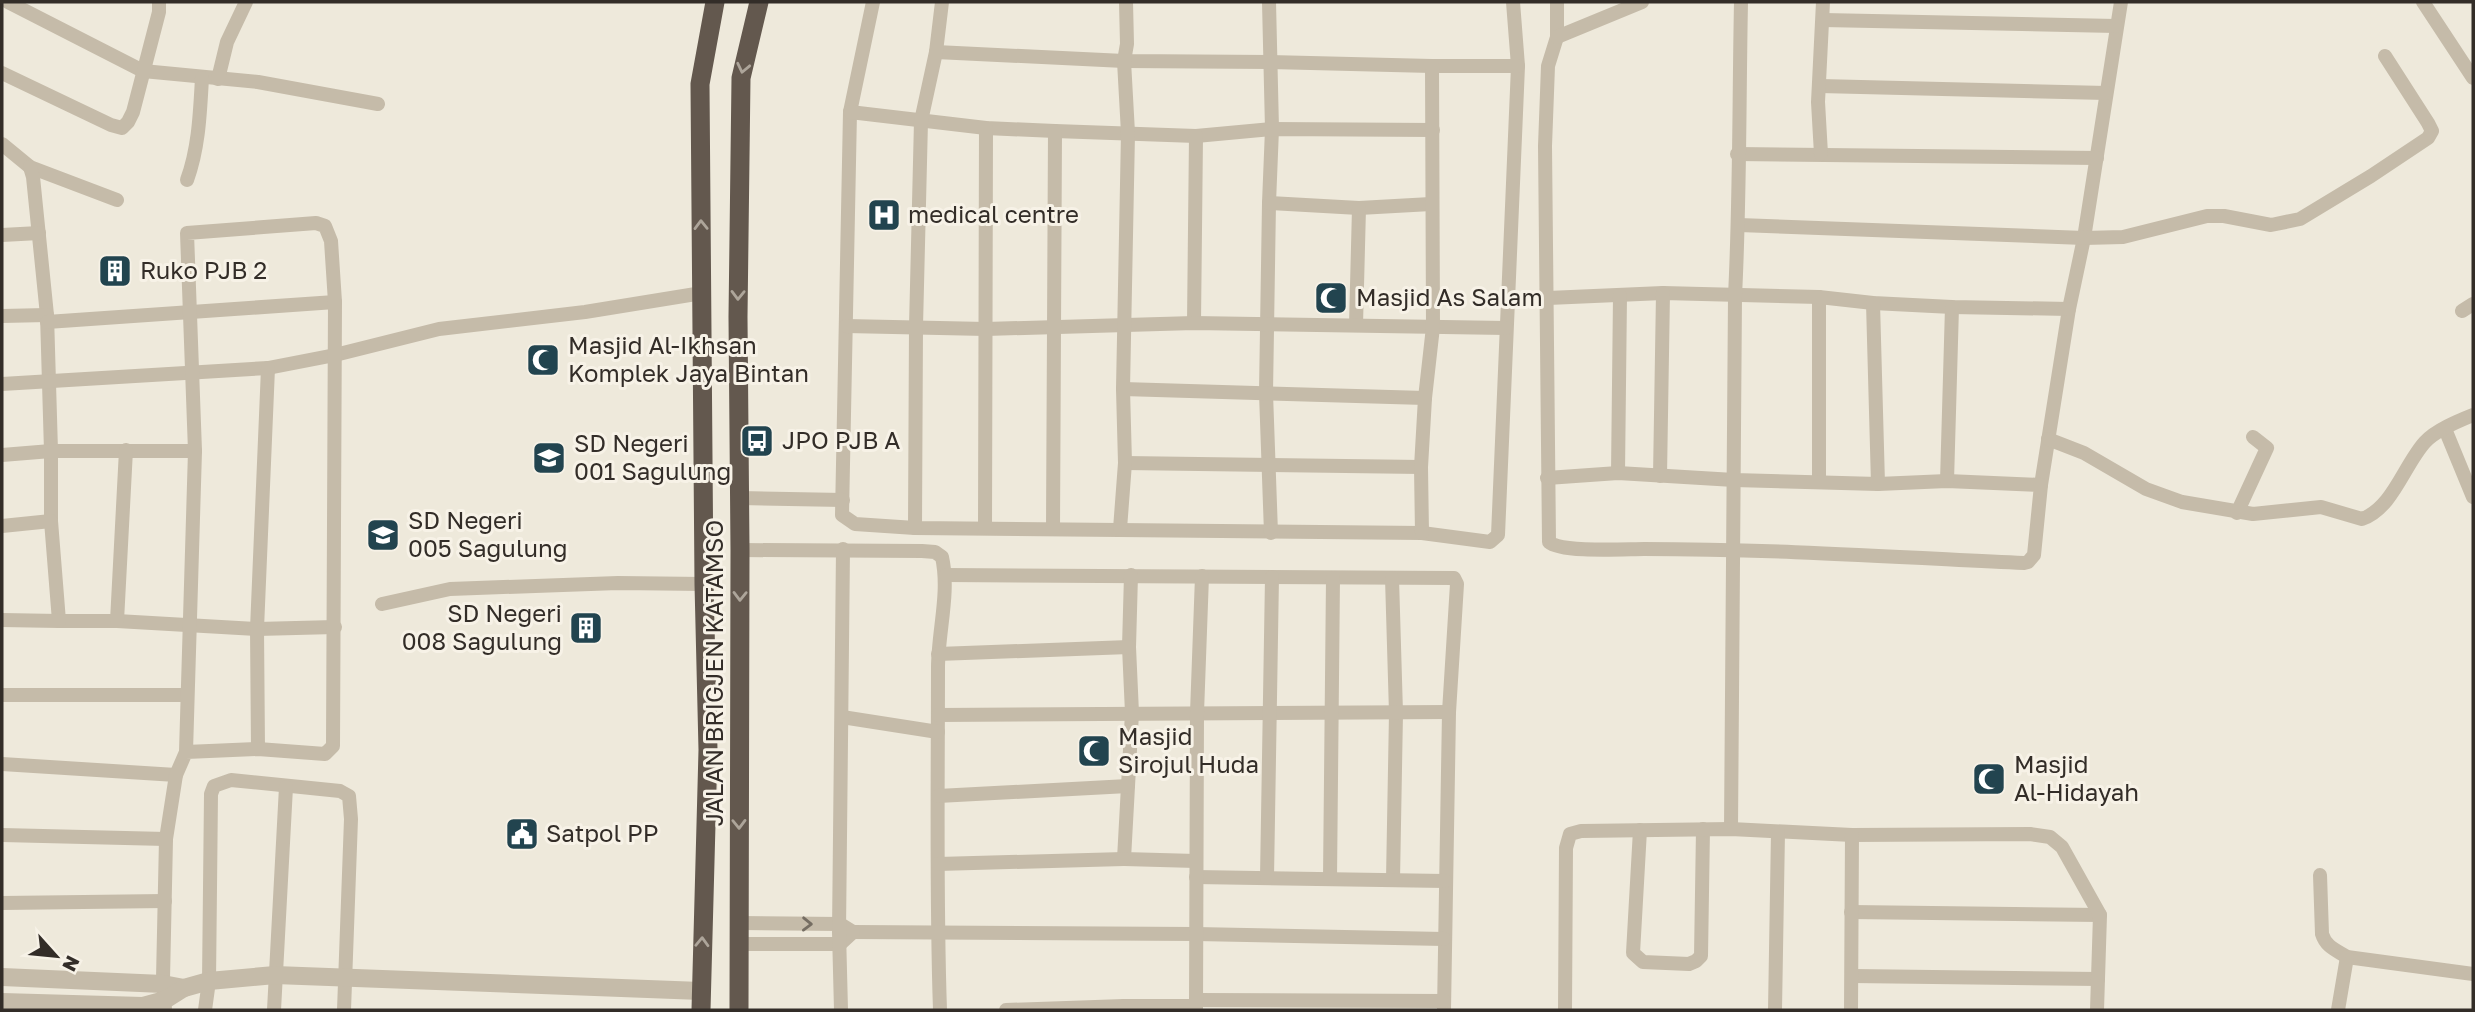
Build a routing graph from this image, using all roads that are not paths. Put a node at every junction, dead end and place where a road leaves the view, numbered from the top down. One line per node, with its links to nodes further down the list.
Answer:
1 (8, 2): 26 (street)
2 (159, 2): 26 (street)
3 (246, 2): 30 (street)
4 (715, 2): 56 (highway, JALAN BRIGJEN KATAMSO, one-way to 4)
5 (759, 2): 107 (highway, JALAN BRIGJEN KATAMSO, one-way to 107)
6 (873, 2): 34 (street)
7 (942, 2): 20 (street)
8 (1126, 2): 22 (street)
9 (1269, 2): 23 (street)
10 (1513, 2): 24 (street)
11 (1557, 2): 19 (street)
12 (1642, 2): 19 (street)
13 (1741, 2): 43 (street)
14 (1823, 2): 17 (street)
15 (2121, 2): 18 (street)
16 (2423, 2): 29 (street)
17 (1823, 20): 18 (street); 31 (street)
18 (2116, 26): 32 (street)
19 (1557, 37): 61 (street)
20 (936, 52): 22 (street); 35 (street)
21 (2385, 56): 55 (street)
22 (1124, 61): 23 (street); 40 (street)
23 (1270, 62): 25 (street); 37 (street)
24 (1518, 65): 25 (street); 77 (street)
25 (1432, 66): 38 (street)
26 (143, 71): 27 (street); 28 (street)
27 (2, 73)
28 (202, 78): 30 (street); 47 (street)
29 (2473, 78)
30 (218, 79): 33 (street)
31 (1819, 86): 32 (street); 44 (street)
32 (2106, 93): 45 (street)
33 (378, 104)
34 (850, 112): 35 (street); 73 (street)
35 (921, 121): 36 (street); 75 (street)
36 (986, 128): 39 (street); 78 (street)
37 (1272, 129): 38 (street); 41 (street); 49 (street)
38 (1433, 130): 50 (street)
39 (1055, 131): 40 (street); 71 (street)
40 (1128, 133): 41 (street); 74 (street)
41 (1196, 136): 69 (street)
42 (2, 144): 46 (street)
43 (1737, 153): 44 (street); 52 (street)
44 (1821, 154): 45 (street)
45 (2096, 158): 55 (street)
46 (30, 167): 48 (street); 53 (street)
47 (187, 180)
48 (117, 201)
49 (1269, 204): 51 (street); 70 (street)
50 (1431, 204): 51 (street); 76 (street)
51 (1359, 208): 72 (street)
52 (1739, 225): 55 (street); 59 (street)
53 (39, 233): 54 (street); 68 (street)
54 (2, 235)
55 (2084, 238): 65 (street)
56 (702, 293): 79 (street); 127 (highway, JALAN BRIGJEN KATAMSO)
57 (1663, 293): 58 (street); 59 (street); 99 (street)
58 (1620, 296): 61 (street); 98 (street)
59 (1734, 296): 60 (street); 101 (street)
60 (1819, 297): 63 (street); 103 (street)
61 (1548, 298): 100 (street)
62 (335, 302): 66 (street); 66 (street); 79 (street)
63 (1873, 303): 64 (street); 104 (street)
64 (1952, 307): 65 (street); 102 (street)
65 (2069, 309): 90 (street)
66 (190, 312): 68 (street); 81 (street)
67 (2, 316): 68 (street)
68 (47, 319): 82 (street)
69 (1194, 323): 70 (street); 74 (street)
70 (1267, 324): 72 (street); 85 (street)
71 (1054, 325): 74 (street); 78 (street); 114 (street)
72 (1356, 325): 76 (street)
73 (846, 326): 75 (street); 108 (street)
74 (1123, 326): 84 (street)
75 (916, 327): 78 (street); 112 (street)
76 (1433, 327): 77 (street); 86 (street)
77 (1506, 328): 117 (street)
78 (986, 329): 113 (street)
79 (335, 355): 80 (street); 133 (street)
80 (268, 368): 81 (street); 134 (street)
81 (193, 371): 82 (street); 93 (street)
82 (48, 382): 83 (street); 92 (street)
83 (2, 384)
84 (1123, 389): 85 (street); 95 (street)
85 (1266, 393): 86 (street); 96 (street)
86 (1425, 398): 97 (street)
87 (2473, 415): 88 (street)
88 (2445, 429): 106 (street); 109 (street)
89 (2253, 437): 109 (street)
90 (2049, 439): 105 (street); 109 (street)
91 (126, 450): 92 (street); 93 (street); 131 (street)
92 (51, 451): 94 (street); 110 (street)
93 (195, 451): 132 (street)
94 (2, 455)
95 (1125, 463): 96 (street); 115 (street)
96 (1268, 464): 97 (street); 116 (street)
97 (1421, 467): 117 (street)
98 (1618, 473): 99 (street); 100 (street)
99 (1660, 476): 101 (street)
100 (1547, 478): 119 (street)
101 (1734, 480): 103 (street); 119 (street)
102 (1947, 481): 104 (street); 105 (street)
103 (1819, 482): 104 (street)
104 (1878, 484)
105 (2041, 485): 119 (street)
106 (2473, 497)
107 (740, 498): 108 (street); 120 (highway, JALAN BRIGJEN KATAMSO)
108 (843, 500): 112 (street)
109 (2237, 513)
110 (51, 522): 111 (street); 130 (street)
111 (2, 526)
112 (915, 528): 113 (street)
113 (985, 528): 114 (street)
114 (1053, 529): 115 (street)
115 (1121, 529): 116 (street)
116 (1271, 533): 117 (street)
117 (1422, 533)
118 (843, 549): 120 (street); 121 (street); 146 (street)
119 (1733, 549): 155 (street)
120 (740, 550): 175 (highway, JALAN BRIGJEN KATAMSO, one-way to 175)
121 (946, 575): 122 (street); 136 (street)
122 (1131, 575): 123 (street); 135 (street)
123 (1202, 576): 124 (street); 141 (street)
124 (1272, 577): 125 (street); 142 (street)
125 (1333, 578): 126 (street); 143 (street)
126 (1392, 578): 139 (street); 144 (street)
127 (704, 584): 128 (street); 193 (highway, JALAN BRIGJEN KATAMSO, one-way to 127)
128 (382, 604)
129 (2, 620): 130 (street)
130 (59, 621): 131 (street)
131 (117, 621): 132 (street)
132 (188, 626): 134 (street); 138 (street)
133 (335, 627): 134 (street); 148 (street)
134 (257, 629): 148 (street)
135 (1129, 647): 136 (street); 140 (street)
136 (938, 654): 145 (street)
137 (2, 695): 138 (street)
138 (187, 695): 149 (street)
139 (1449, 712): 144 (street); 170 (street)
140 (1132, 713): 141 (street); 145 (street); 152 (street)
141 (1197, 713): 142 (street); 163 (street)
142 (1271, 713): 143 (street); 167 (street)
143 (1331, 713): 144 (street); 168 (street)
144 (1396, 713): 169 (street)
145 (938, 715): 147 (street)
146 (842, 717): 147 (street); 176 (street)
147 (938, 732): 154 (street)
148 (258, 749): 149 (street)
149 (186, 752): 151 (street)
150 (2, 764): 151 (street)
151 (176, 775): 161 (street)
152 (1128, 786): 154 (street); 162 (street)
153 (286, 787): 185 (street); 188 (street); 190 (street)
154 (938, 796): 164 (street)
155 (1731, 829): 157 (street); 158 (street)
156 (1640, 830): 157 (street); 157 (street); 209 (street)
157 (1703, 830)
158 (1778, 832): 160 (street); 210 (street)
159 (2, 835): 161 (street)
160 (1852, 835): 173 (street); 174 (street)
161 (166, 839): 171 (street)
162 (1124, 859): 163 (street); 164 (street)
163 (1196, 860): 166 (street)
164 (937, 864): 178 (street)
165 (2320, 875): 183 (street)
166 (1196, 877): 167 (street); 179 (street)
167 (1267, 878): 168 (street)
168 (1330, 879): 169 (street)
169 (1394, 880): 170 (street)
170 (1445, 881): 180 (street)
171 (166, 901): 172 (street); 192 (street)
172 (2, 903)
173 (1851, 912): 174 (street); 186 (street)
174 (2099, 915): 189 (street)
175 (740, 923): 176 (street, one-way to 176); 181 (highway, JALAN BRIGJEN KATAMSO)
176 (840, 924): 177 (street); 182 (street)
177 (853, 932): 178 (street); 182 (street)
178 (937, 934): 179 (street); 207 (street)
179 (1196, 934): 180 (street); 195 (street)
180 (1444, 939): 200 (street)
181 (740, 944): 182 (street); 205 (highway, JALAN BRIGJEN KATAMSO)
182 (840, 944): 206 (street)
183 (2347, 957): 184 (street); 213 (street)
184 (2473, 974)
185 (275, 975): 188 (street); 190 (street); 203 (street)
186 (1852, 976): 189 (street); 211 (street)
187 (2, 977): 191 (street)
188 (345, 978): 193 (street); 204 (street)
189 (2098, 979): 212 (street)
190 (209, 981): 192 (street); 202 (street)
191 (144, 984): 192 (street); 199 (street)
192 (164, 998): 199 (street)
193 (701, 1001)
194 (2, 1002): 199 (street)
195 (1196, 1005): 196 (street); 201 (street)
196 (1265, 1005): 197 (street)
197 (1321, 1005): 198 (street)
198 (1387, 1005): 200 (street)
199 (143, 1006)
200 (1444, 1006)
201 (1124, 1008): 208 (street)
202 (205, 1010)
203 (274, 1010)
204 (344, 1010)
205 (738, 1010)
206 (841, 1010)
207 (940, 1010)
208 (1006, 1010)
209 (1565, 1010)
210 (1775, 1010)
211 (1852, 1010)
212 (2097, 1010)
213 (2338, 1010)

